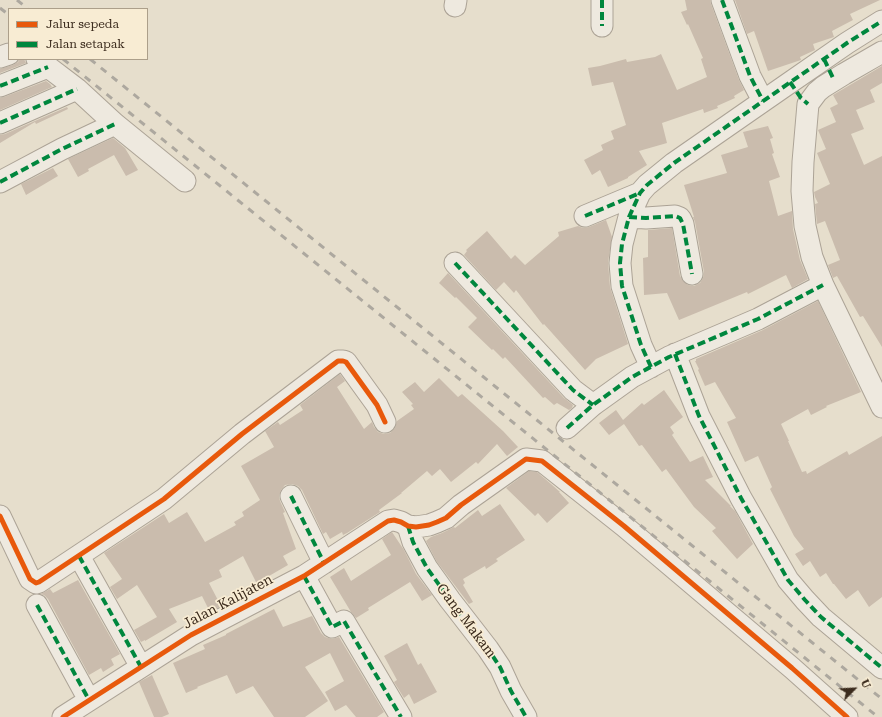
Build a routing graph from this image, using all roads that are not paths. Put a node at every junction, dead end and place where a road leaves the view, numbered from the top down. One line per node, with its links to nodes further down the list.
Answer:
1 (602, 0): 4 (street)
2 (722, 0): 11 (street)
3 (882, 21): 7 (street)
4 (602, 26)
5 (882, 52): 7 (street)
6 (43, 63): 8 (street); 9 (street)
7 (829, 70): 10 (street); 10 (street)
8 (0, 86)
9 (77, 89): 12 (street); 13 (street)
10 (798, 92): 11 (street); 20 (street)
11 (763, 101): 16 (street)
12 (0, 123)
13 (115, 124): 14 (street); 15 (street)
14 (185, 180)
15 (0, 182)
16 (640, 193): 17 (street); 18 (street)
17 (585, 216)
18 (637, 218): 21 (street); 22 (street)
19 (455, 264): 23 (street)
20 (818, 272): 22 (street); 24 (street)
21 (692, 274)
22 (657, 358): 23 (street); 35 (street)
23 (583, 398): 26 (street)
24 (882, 407)
25 (385, 422): 30 (street)
26 (567, 428)
27 (291, 496): 31 (street)
28 (0, 516): 30 (street)
29 (408, 526): 31 (street, Jalan Kalijaten); 39 (street, Gang Makam); 40 (street)
30 (79, 556): 34 (street)
31 (324, 563): 32 (street, Jalan Kalijaten)
32 (304, 576): 34 (street, Jalan Kalijaten); 37 (street)
33 (37, 604): 36 (street)
34 (141, 667): 36 (street, Jalan Kalijaten)
35 (882, 668)
36 (90, 700): 38 (street, Jalan Kalijaten)
37 (399, 716)
38 (63, 717)
39 (526, 717)
40 (847, 717)

